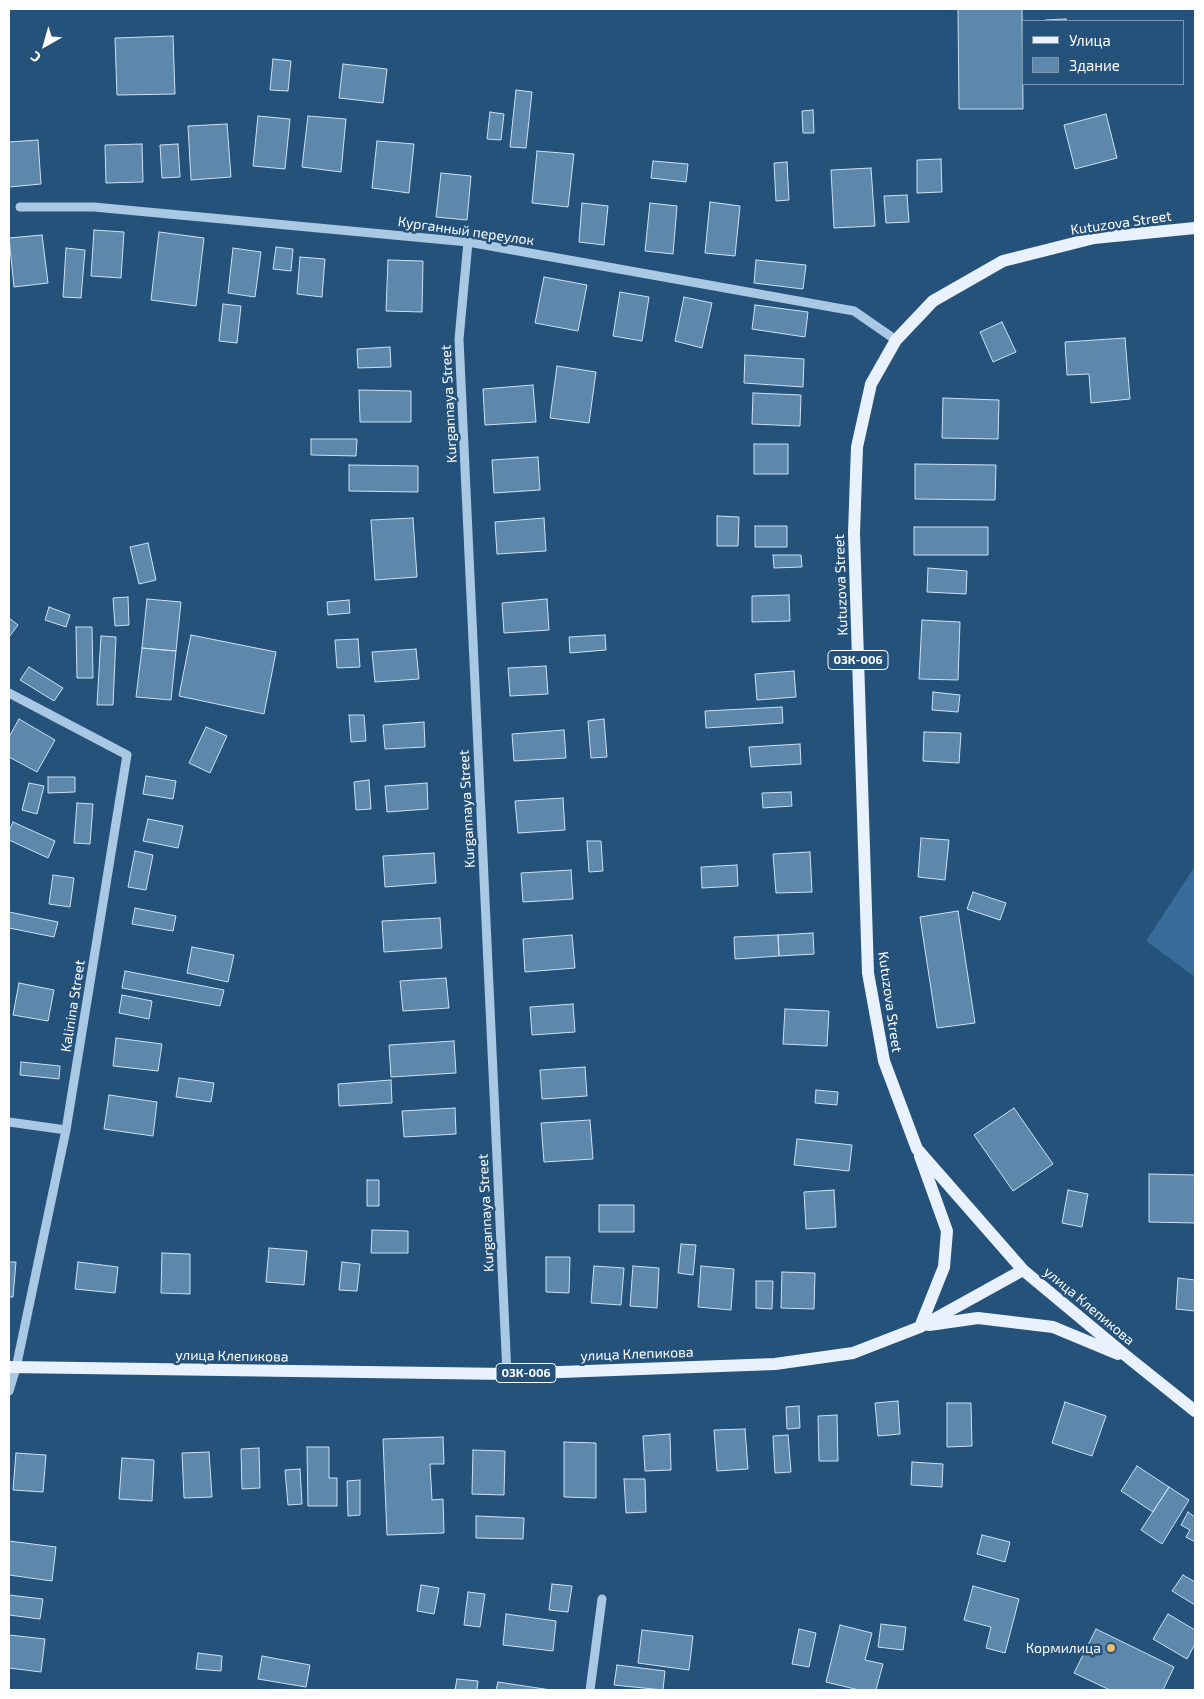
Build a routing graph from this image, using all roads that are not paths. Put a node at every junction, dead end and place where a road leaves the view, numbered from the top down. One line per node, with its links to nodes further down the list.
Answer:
1 (20, 207): 3 (street, Курганный переулок)
2 (1195, 228): 4 (main road, Kutuzova Street / 03К-006)
3 (468, 242): 4 (street, Курганный переулок); 13 (street, Kurgannaya Street)
4 (896, 340): 8 (main road, Kutuzova Street / 03К-006)
5 (9, 693): 7 (street, Kalinina Street)
6 (9, 1122): 7 (street)
7 (66, 1130): 12 (street, Kalinina Street)
8 (917, 1149): 9 (main road, Kutuzova Street / 03К-006); 10 (main road)
9 (1023, 1270): 10 (main road, улица Клепикова / 03К-006); 11 (main road, улица Клепикова)
10 (920, 1327): 11 (main road); 13 (main road, улица Клепикова / 03К-006)
11 (1130, 1359): 15 (main road, улица Клепикова)
12 (12, 1368): 13 (main road, улица Клепикова / 03К-006); 14 (street, Kalinina Street)
13 (507, 1374)
14 (9, 1391)
15 (1195, 1411)
16 (602, 1599): 17 (street)
17 (590, 1690)

